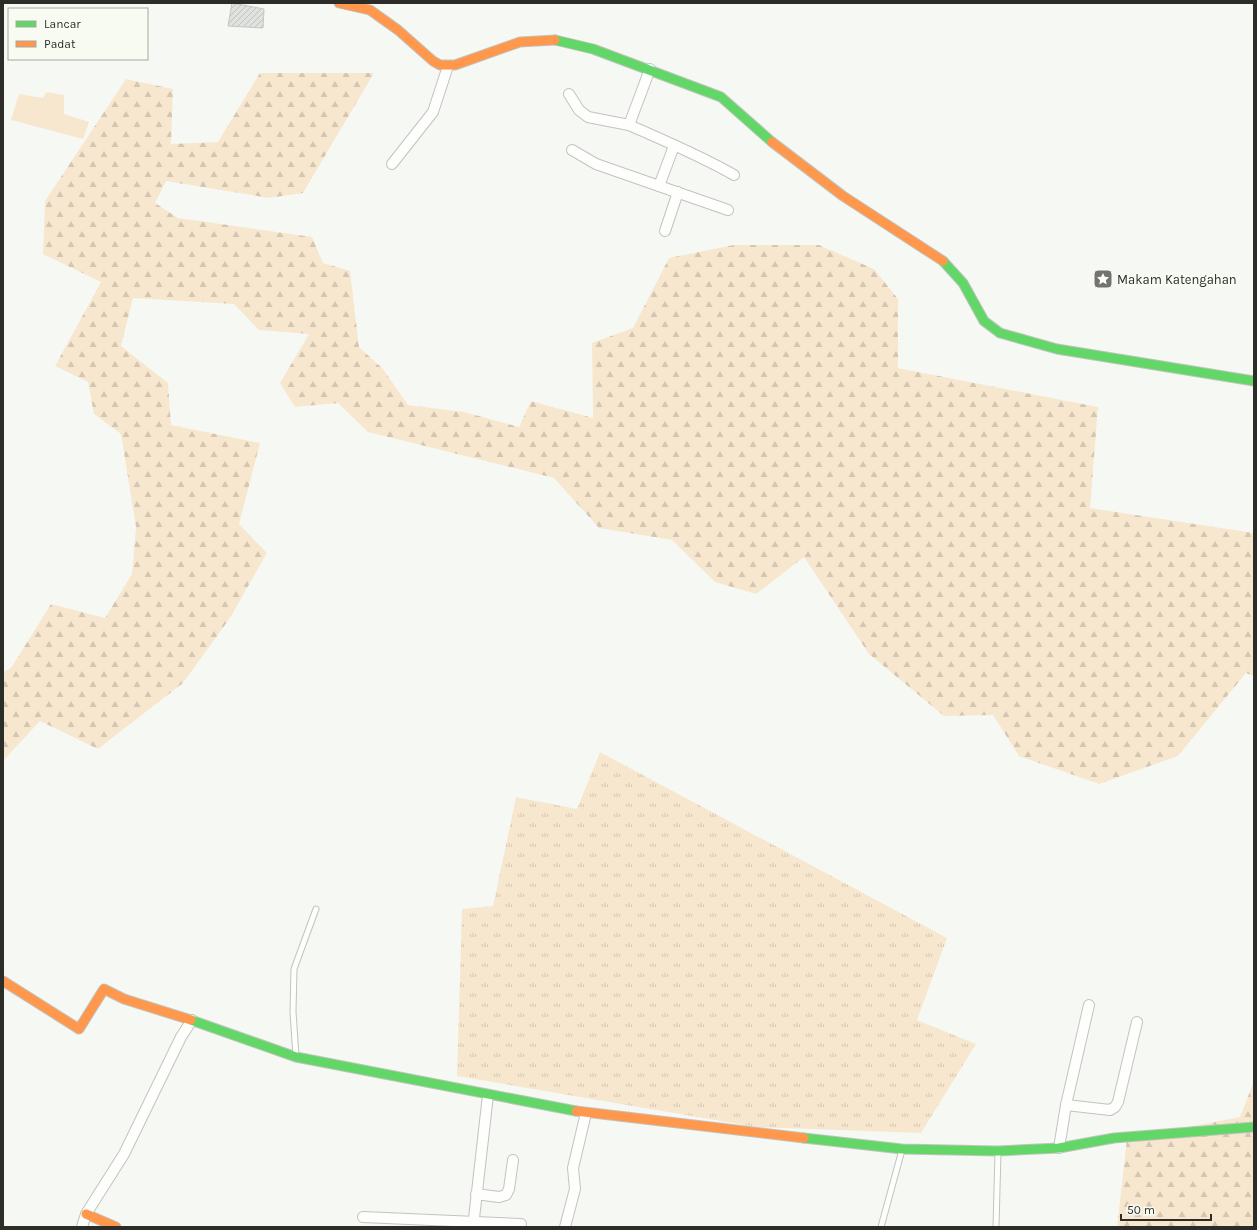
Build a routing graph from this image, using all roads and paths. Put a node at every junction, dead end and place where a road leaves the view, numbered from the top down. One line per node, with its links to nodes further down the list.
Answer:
1 (339, 3): 2 (street)
2 (448, 66): 3 (street); 8 (street)
3 (650, 69): 5 (street); 14 (street)
4 (569, 94): 5 (street)
5 (630, 125): 6 (street)
6 (674, 146): 9 (street); 10 (street)
7 (572, 150): 10 (street)
8 (392, 164)
9 (734, 175)
10 (659, 186): 11 (street)
11 (678, 192): 12 (street); 13 (street)
12 (728, 210)
13 (665, 231)
14 (1254, 382)
15 (316, 910): 20 (lane)
16 (3, 981): 18 (street)
17 (1089, 1005): 22 (street)
18 (192, 1020): 20 (street); 30 (street)
19 (1137, 1022): 22 (street)
20 (296, 1057): 21 (street)
21 (488, 1096): 23 (street); 29 (street)
22 (1066, 1105): 26 (street)
23 (586, 1113): 25 (street); 36 (street)
24 (1254, 1127): 26 (street)
25 (902, 1148): 27 (street); 37 (lane)
26 (1059, 1148): 27 (street)
27 (998, 1151): 38 (lane)
28 (513, 1160): 29 (street)
29 (476, 1194): 32 (street)
30 (86, 1214): 34 (street); 35 (street)
31 (363, 1217): 32 (street)
32 (473, 1224): 33 (street)
33 (521, 1224)
34 (82, 1227)
35 (116, 1227)
36 (565, 1227)
37 (881, 1227)
38 (996, 1227)

